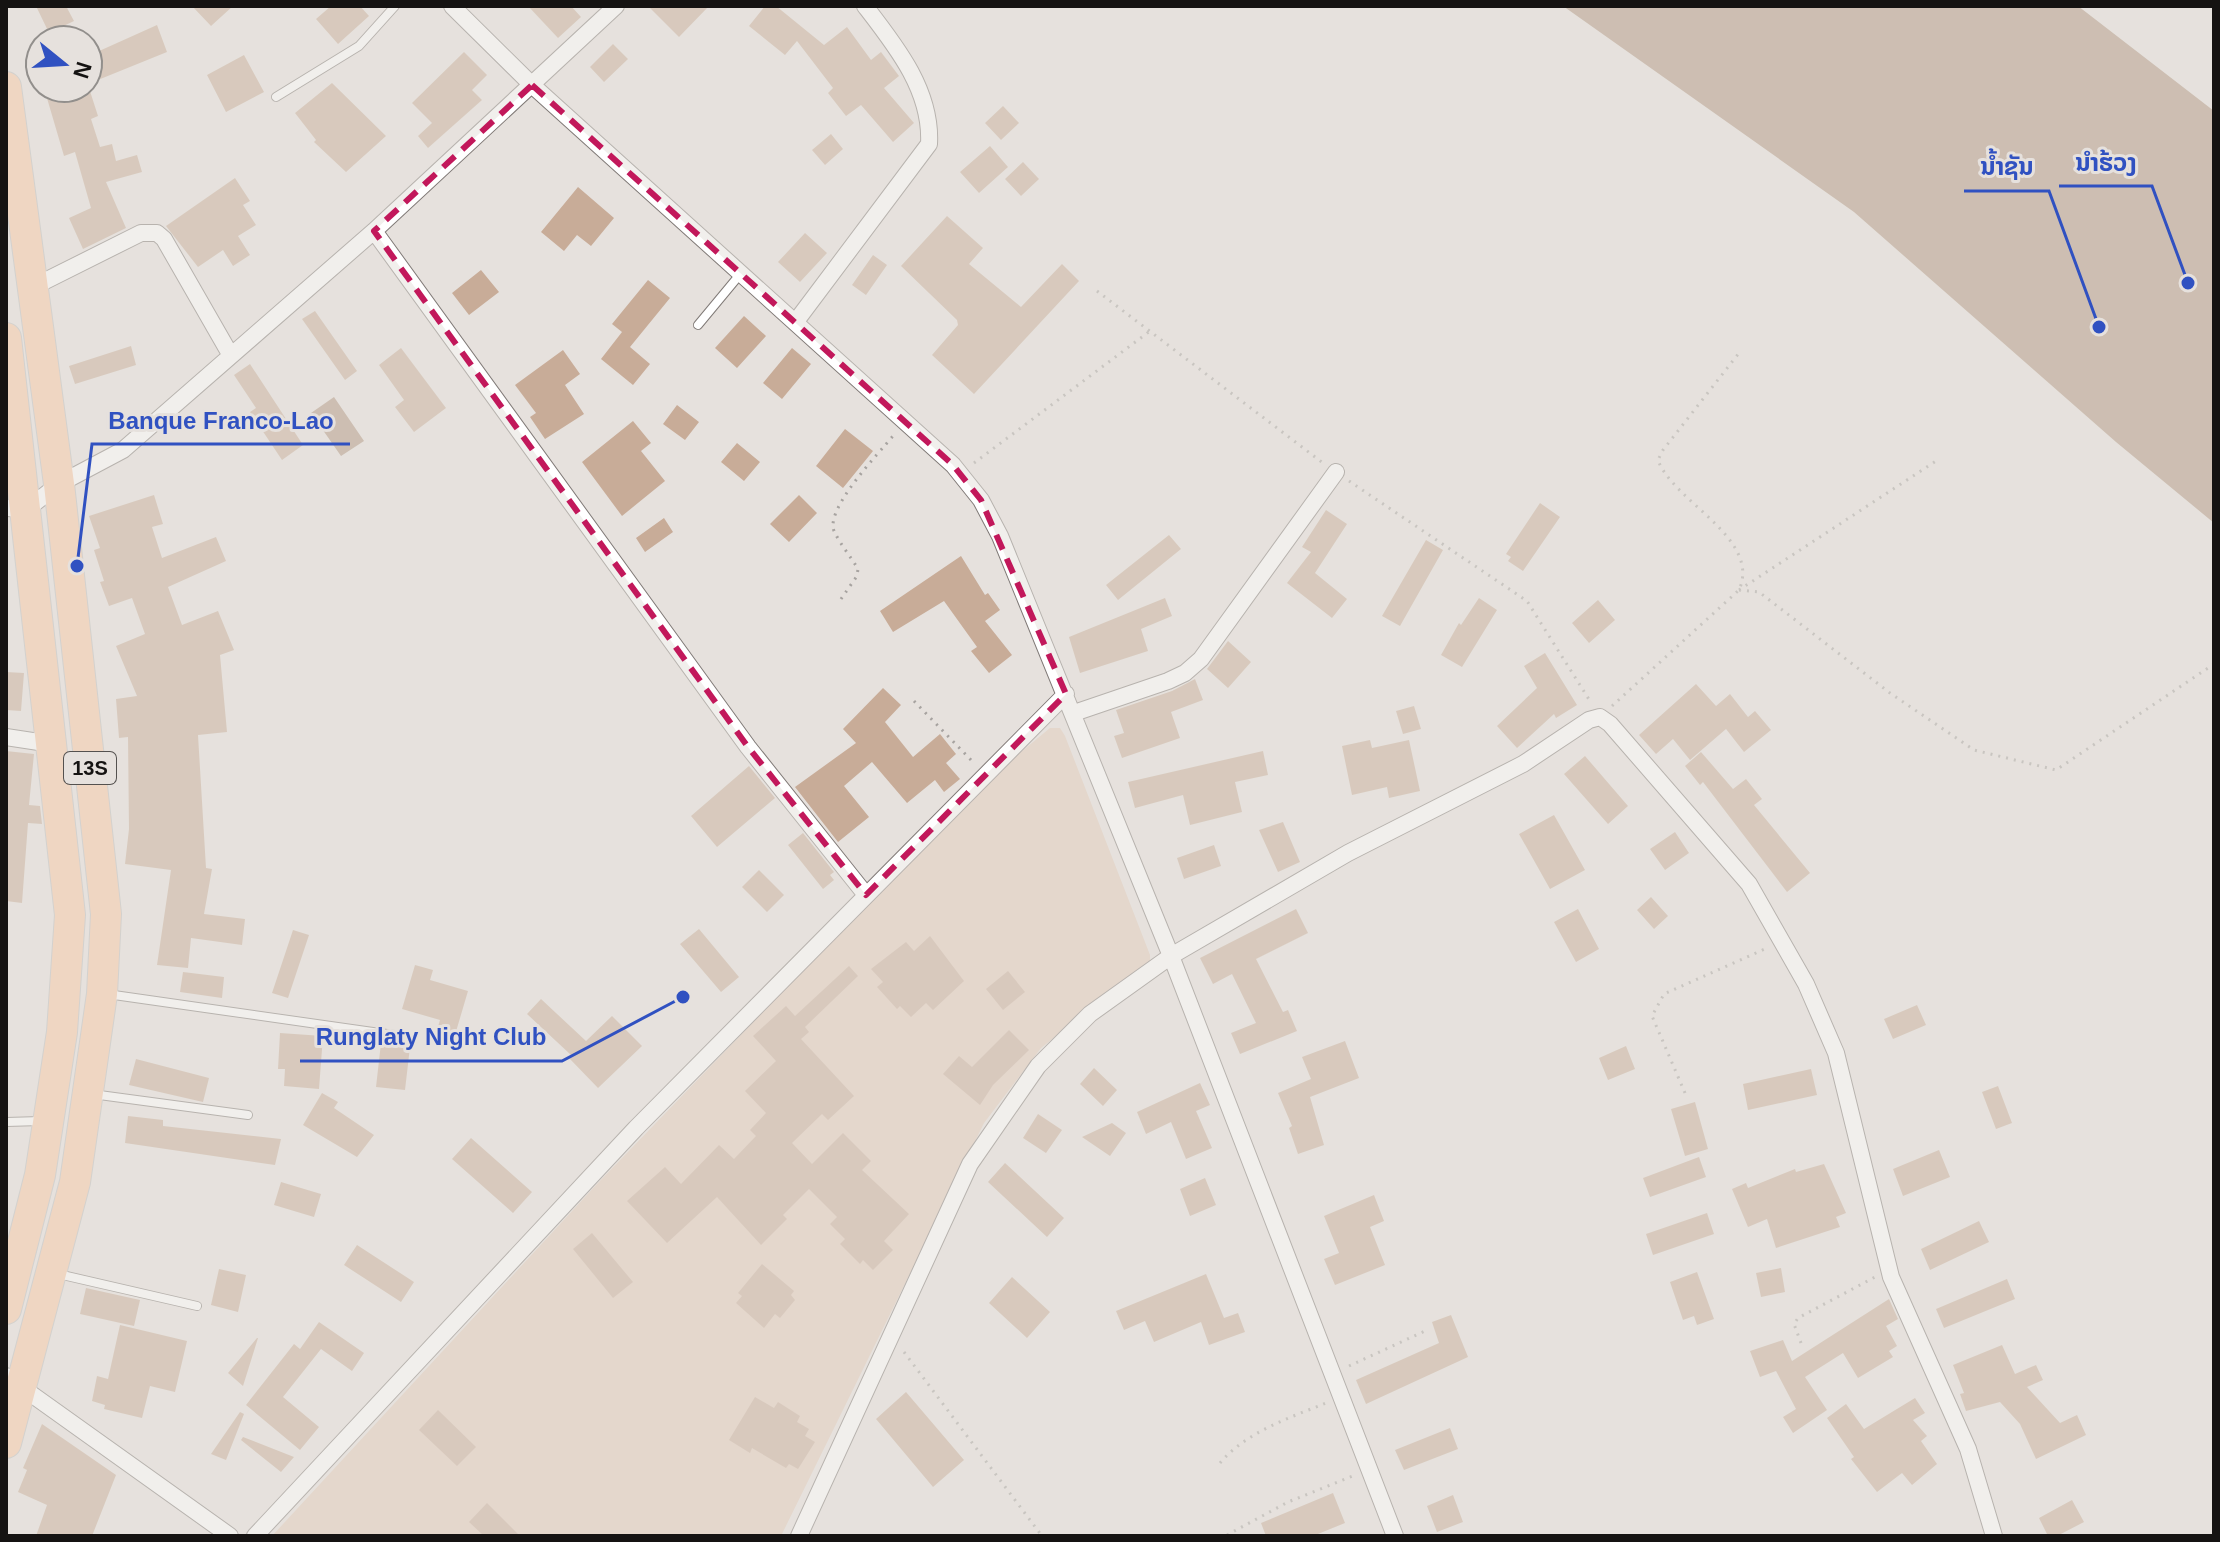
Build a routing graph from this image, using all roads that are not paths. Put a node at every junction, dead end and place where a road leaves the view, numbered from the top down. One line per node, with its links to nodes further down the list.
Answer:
1 (395, 6): 7 (lane)
2 (452, 6): 5 (street)
3 (616, 6): 5 (street)
4 (865, 6): 11 (street)
5 (532, 85): 8 (street); 9 (street)
6 (6, 87): 10 (highway, 13S)
7 (276, 97)
8 (374, 231): 14 (street); 22 (street)
9 (742, 272): 11 (street); 12 (lane)
10 (33, 287): 14 (street); 16 (highway, 13S)
11 (797, 320): 18 (street)
12 (698, 325)
13 (6, 338): 17 (highway, 13S)
14 (230, 354): 16 (street)
15 (1336, 472): 19 (street)
16 (59, 484): 17 (street); 24 (highway, 13S)
17 (17, 508): 21 (highway, 13S)
18 (1066, 694): 19 (street); 22 (street)
19 (1074, 713): 23 (street)
20 (6, 737): 21 (street)
21 (52, 744): 28 (highway, 13S)
22 (866, 895): 37 (street)
23 (1171, 956): 38 (street); 39 (street); 40 (street)
24 (102, 994): 25 (lane); 26 (highway, 13S)
25 (408, 1037)
26 (88, 1093): 27 (lane); 31 (highway, 13S)
27 (248, 1115)
28 (48, 1120): 29 (lane); 30 (highway, 13S)
29 (6, 1122)
30 (12, 1259): 33 (highway, 13S)
31 (53, 1273): 32 (lane); 34 (highway, 13S)
32 (197, 1306)
33 (6, 1309)
34 (14, 1382): 35 (highway, 13S); 36 (street)
35 (6, 1443)
36 (230, 1536)
37 (255, 1536)
38 (799, 1536)
39 (1395, 1536)
40 (1994, 1536)

